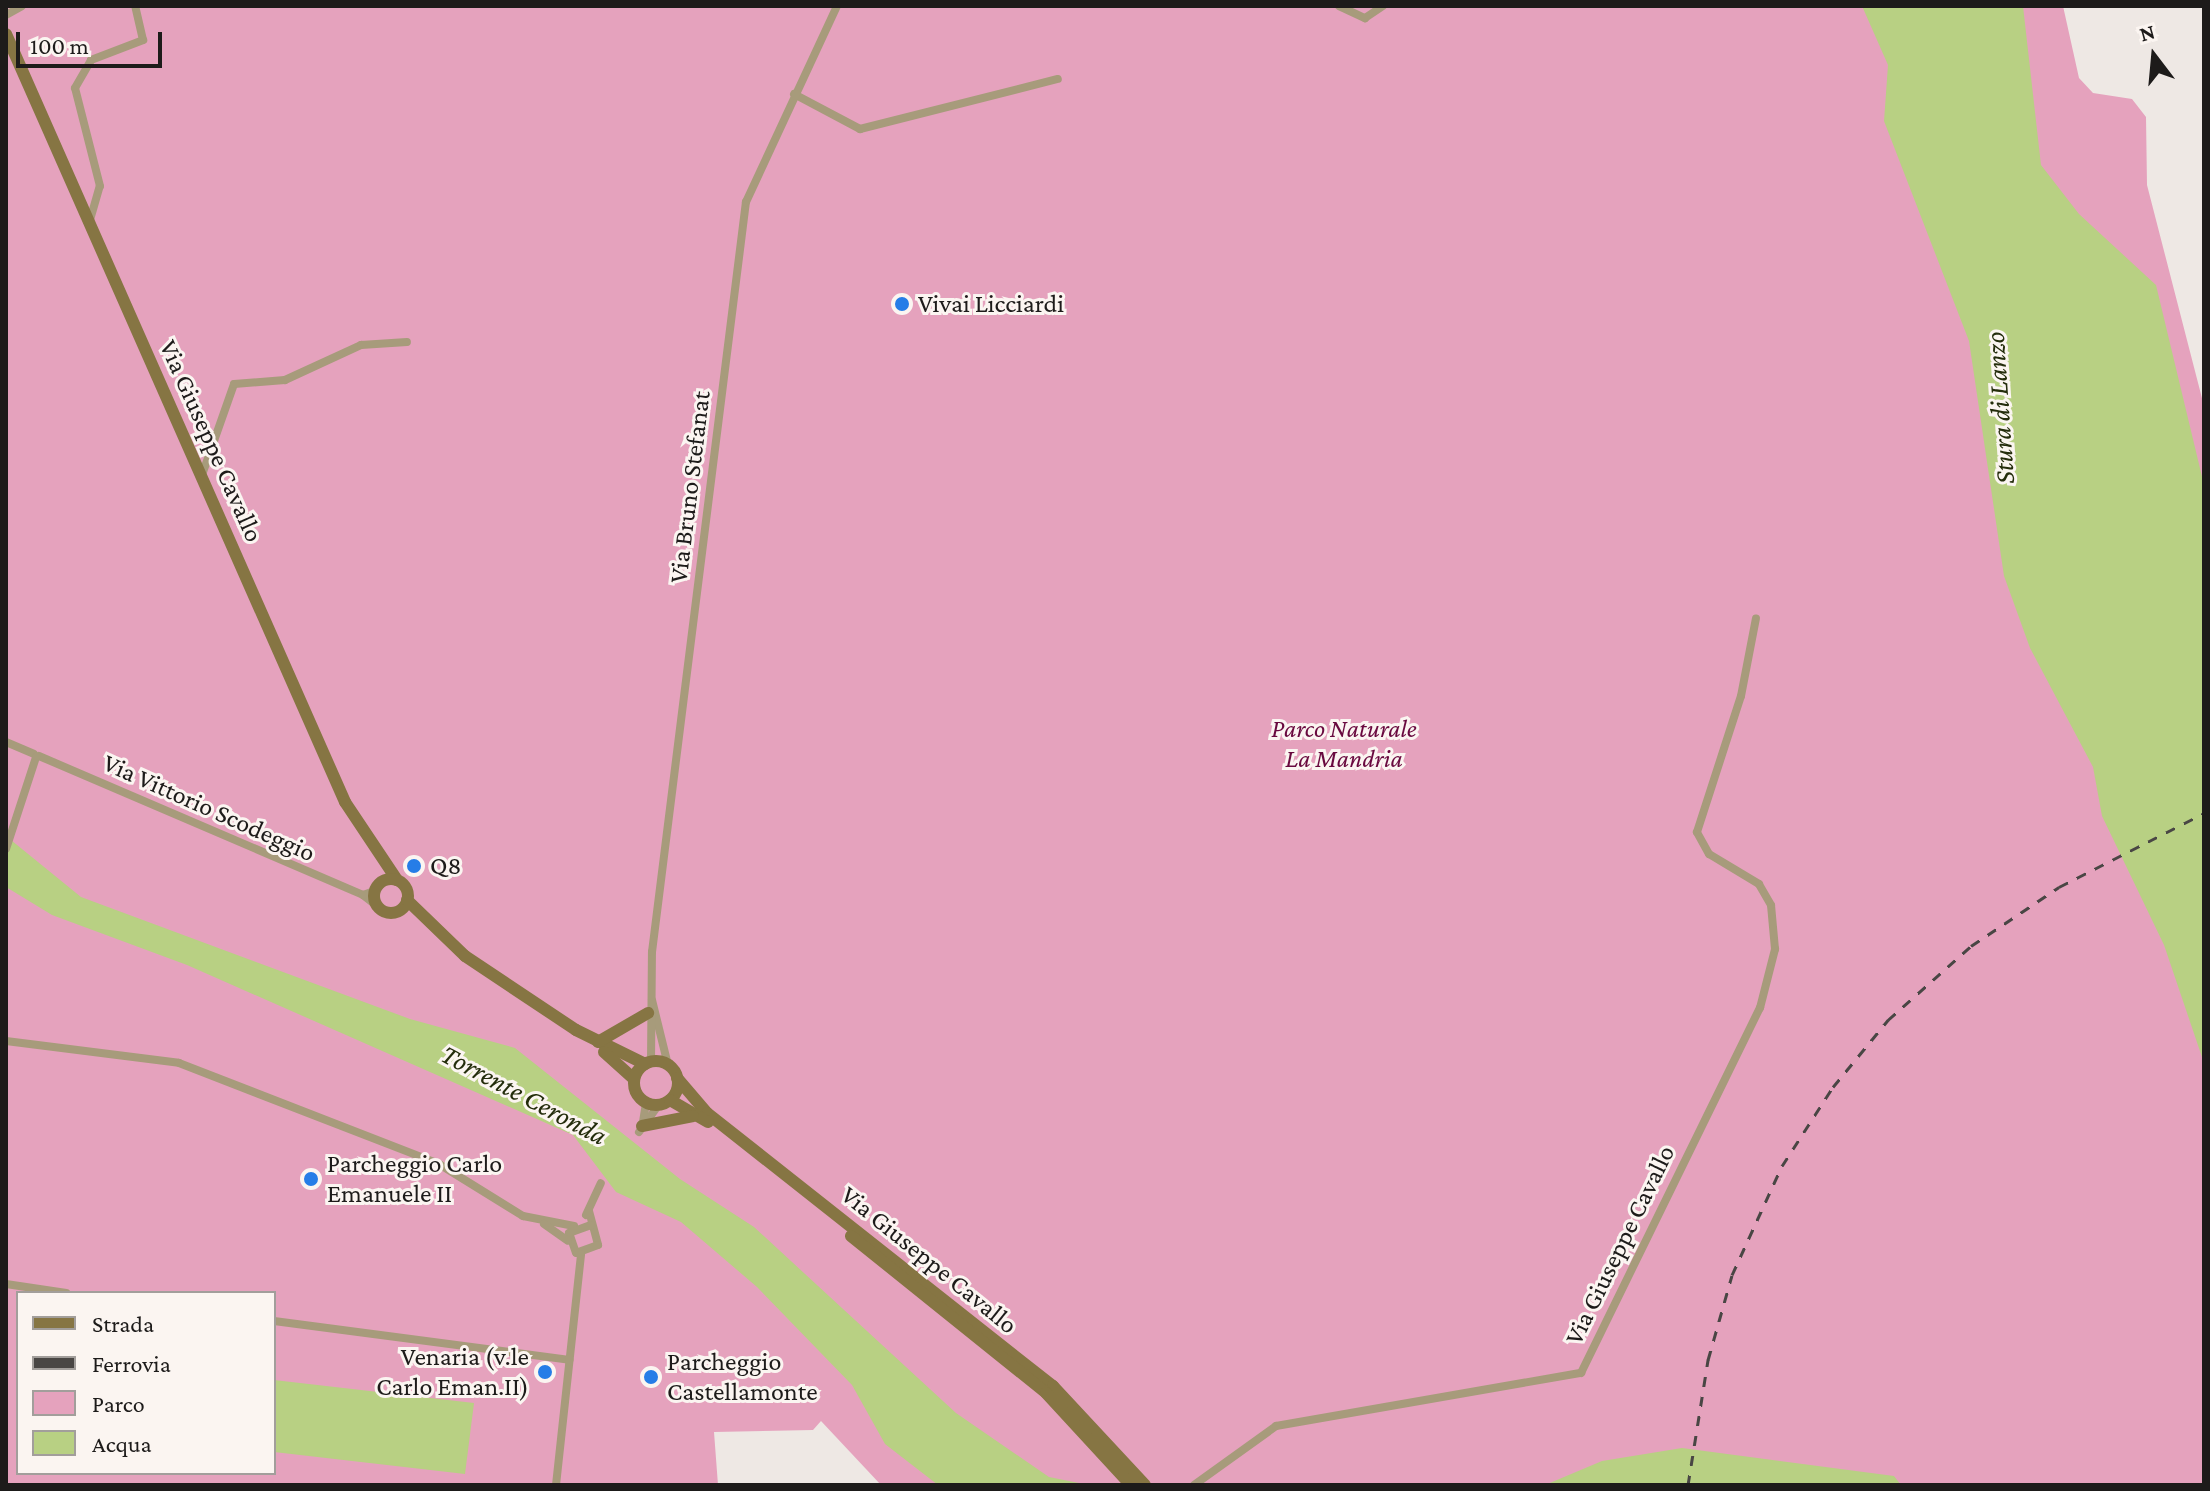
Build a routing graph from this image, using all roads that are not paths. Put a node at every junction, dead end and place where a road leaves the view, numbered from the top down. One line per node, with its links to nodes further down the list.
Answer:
1 (22, 6): 6 (street)
2 (135, 6): 10 (street)
3 (837, 6): 9 (street, Via Bruno Stefanat)
4 (1339, 6): 5 (street)
5 (1383, 6)
6 (6, 15)
7 (6, 34): 10 (street, Via Giuseppe Cavallo)
8 (1058, 79): 9 (street)
9 (794, 94): 20 (street, Via Bruno Stefanat)
10 (90, 220): 12 (street, Via Giuseppe Cavallo)
11 (407, 342): 12 (street)
12 (202, 475): 17 (street, Via Giuseppe Cavallo)
13 (1756, 618): 41 (street, Via Giuseppe Cavallo)
14 (6, 742): 15 (street, Via Vittorio Scodeggio)
15 (36, 756): 16 (street); 18 (street, Via Vittorio Scodeggio)
16 (6, 849)
17 (390, 880): 18 (street); 19 (street, Via Giuseppe Cavallo)
18 (368, 893): 19 (street)
19 (403, 905): 22 (street)
20 (651, 993): 21 (street, Via Bruno Stefanat); 26 (street, Via Bruno Stefanat)
21 (648, 1013): 24 (street); 25 (street, Via Bruno Stefanat)
22 (576, 1030): 24 (street); 28 (street)
23 (6, 1041): 33 (street)
24 (598, 1042): 25 (street)
25 (648, 1063): 26 (street); 28 (street)
26 (668, 1065): 27 (street, Via Giuseppe Cavallo)
27 (677, 1078): 29 (street); 44 (street, Via Giuseppe Cavallo)
28 (634, 1079): 29 (street)
29 (658, 1102): 30 (street, Via Giuseppe Cavallo); 31 (street)
30 (702, 1117): 31 (street); 43 (street, Via Giuseppe Cavallo)
31 (640, 1129)
32 (601, 1183): 34 (street)
33 (544, 1223): 34 (street); 35 (street)
34 (582, 1225): 35 (street); 36 (street)
35 (568, 1241): 36 (street)
36 (581, 1254): 40 (street)
37 (6, 1284): 38 (street)
38 (53, 1291)
39 (276, 1321): 40 (street)
40 (569, 1360): 42 (street)
41 (1220, 1463): 45 (street, Via Giuseppe Cavallo); 46 (street, Via Giuseppe Cavallo)
42 (556, 1485)
43 (1131, 1485)
44 (1145, 1485)
45 (1194, 1485)
46 (1204, 1485)

